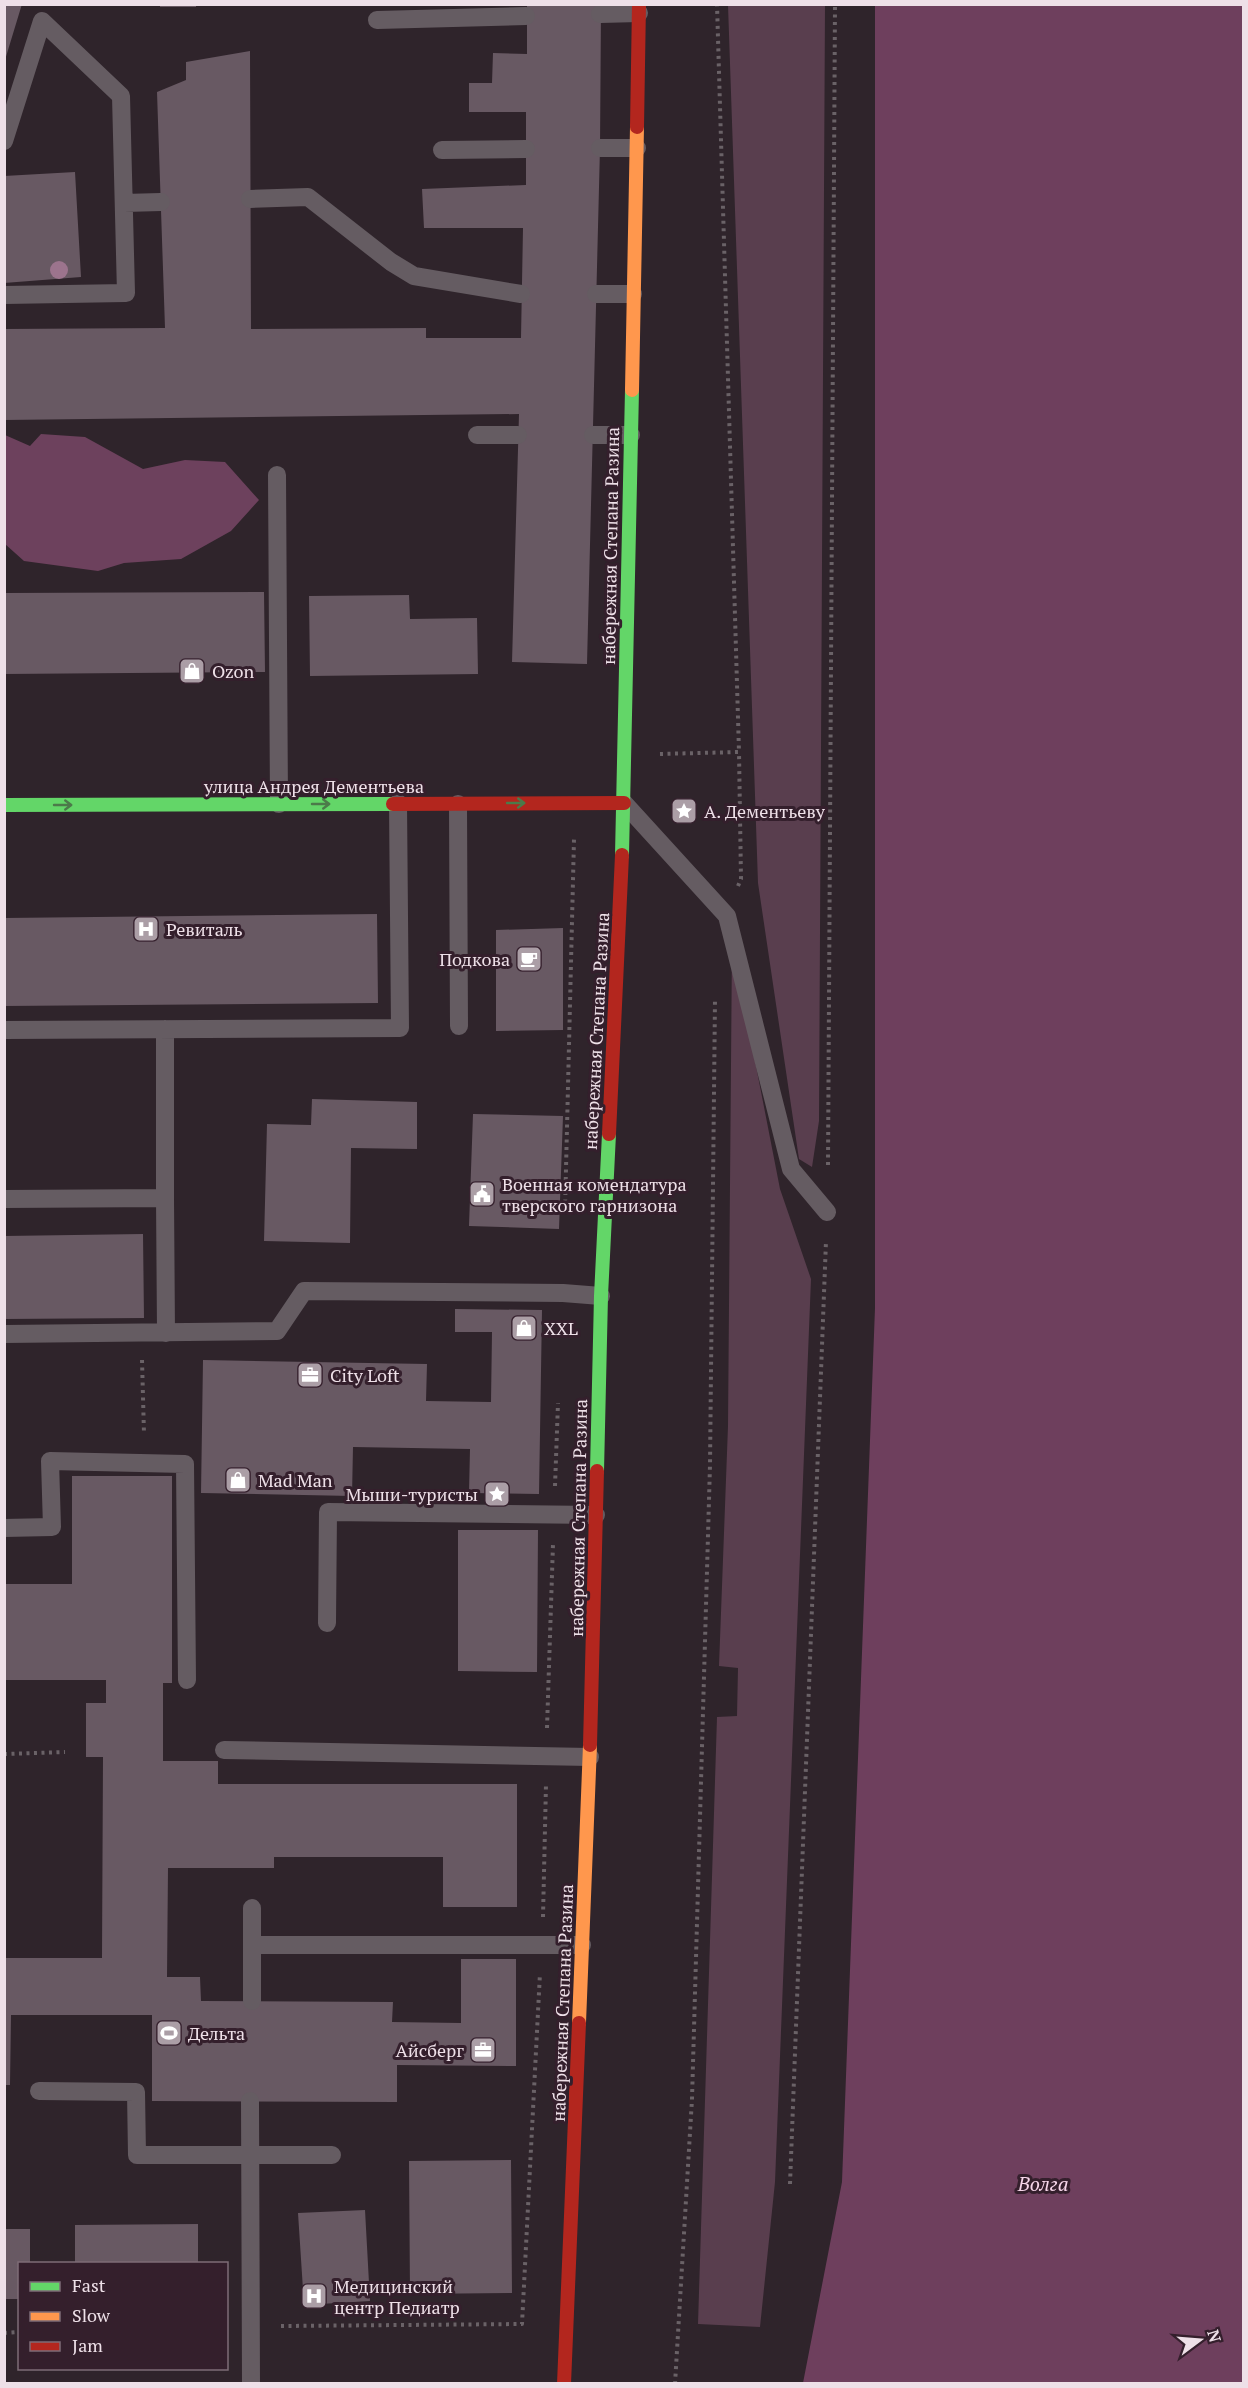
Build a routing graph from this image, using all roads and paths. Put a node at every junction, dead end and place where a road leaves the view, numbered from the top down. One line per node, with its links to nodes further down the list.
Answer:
1 (717, 4): 25 (path)
2 (835, 4): 41 (path)
3 (639, 9): 5 (lane); 10 (street, набережная Степана Разина)
4 (45, 13): 8 (lane); 15 (lane)
5 (600, 14)
6 (526, 16): 7 (lane)
7 (377, 20)
8 (4, 141)
9 (600, 148): 10 (lane)
10 (637, 148): 18 (street, набережная Степана Разина)
11 (526, 149): 12 (lane)
12 (442, 150)
13 (250, 199): 16 (lane)
14 (161, 202): 15 (lane)
15 (124, 203): 19 (lane)
16 (521, 294)
17 (596, 294): 18 (lane)
18 (633, 294): 23 (street, набережная Степана Разина)
19 (4, 295)
20 (477, 435): 21 (lane)
21 (518, 435)
22 (593, 435): 23 (lane)
23 (631, 435): 26 (street, набережная Степана Разина)
24 (277, 475): 30 (lane)
25 (739, 752): 26 (path); 33 (path)
26 (624, 755): 29 (street, набережная Степана Разина)
27 (398, 803): 30 (street, улица Андрея Дементьева, one-way to 27); 31 (street, улица Андрея Дементьева); 36 (lane)
28 (576, 803): 29 (street, улица Андрея Дементьева); 31 (street, улица Андрея Дементьева, one-way to 28); 40 (path)
29 (624, 803): 41 (lane); 42 (street, набережная Степана Разина)
30 (279, 804): 32 (street, улица Андрея Дементьева, one-way to 30)
31 (458, 804): 35 (lane)
32 (4, 805)
33 (741, 879)
34 (715, 991): 71 (path)
35 (459, 1026)
36 (165, 1029): 37 (lane); 38 (lane)
37 (4, 1030)
38 (165, 1198): 39 (lane); 43 (lane)
39 (4, 1199)
40 (565, 1211)
41 (827, 1212): 67 (path)
42 (602, 1296): 43 (lane); 49 (street, набережная Степана Разина)
43 (166, 1332): 44 (lane)
44 (142, 1333): 45 (lane); 47 (path)
45 (4, 1334)
46 (558, 1398): 48 (path)
47 (142, 1463): 50 (lane); 52 (lane)
48 (554, 1515): 49 (lane); 51 (lane); 56 (path)
49 (596, 1515): 57 (street, набережная Степана Разина)
50 (4, 1528)
51 (327, 1623)
52 (187, 1680)
53 (224, 1750): 56 (lane)
54 (65, 1752): 55 (path)
55 (4, 1754)
56 (547, 1756): 57 (lane); 59 (path)
57 (590, 1757): 60 (street, набережная Степана Разина)
58 (252, 1908): 61 (lane)
59 (542, 1945): 60 (lane); 61 (lane); 68 (path)
60 (582, 1945): 70 (street, набережная Степана Разина)
61 (252, 1946): 62 (lane)
62 (252, 2001)
63 (39, 2091): 65 (lane)
64 (250, 2102): 65 (lane)
65 (251, 2155): 66 (lane); 68 (lane)
66 (333, 2155)
67 (790, 2184)
68 (251, 2327): 69 (lane)
69 (251, 2384)
70 (564, 2384)
71 (675, 2384)

